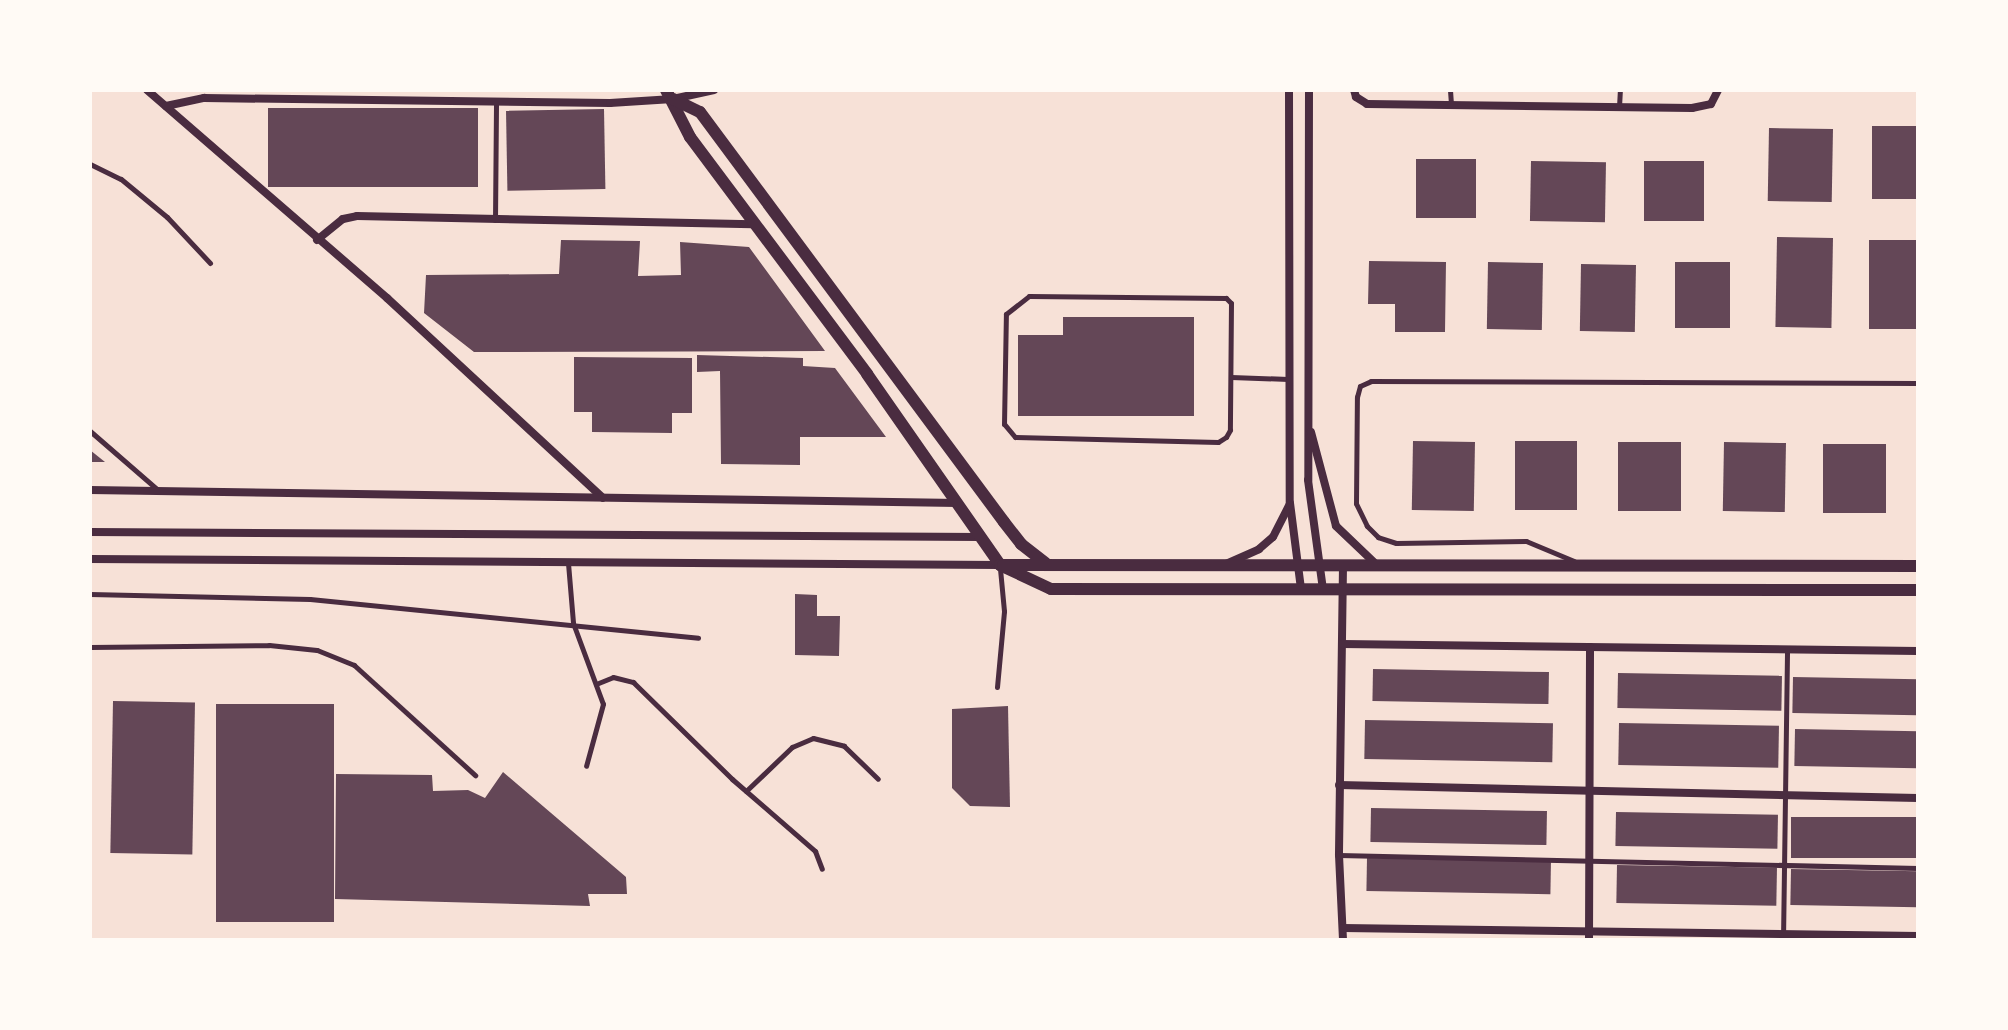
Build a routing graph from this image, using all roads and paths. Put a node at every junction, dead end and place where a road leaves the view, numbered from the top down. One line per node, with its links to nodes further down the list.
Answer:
1 (147, 90): 13 (street)
2 (714, 90): 10 (street)
3 (1289, 90): 21 (street)
4 (1309, 90): 23 (street)
5 (1450, 90): 12 (lane)
6 (1620, 90): 14 (lane)
7 (1718, 90): 14 (street)
8 (337, 94): 11 (street); 13 (street)
9 (1355, 94): 12 (street)
10 (669, 95): 11 (street); 17 (street); 34 (street)
11 (496, 101): 16 (lane)
12 (1451, 105): 14 (street)
13 (166, 106): 18 (street)
14 (1619, 107)
15 (90, 164): 19 (lane)
16 (495, 221): 17 (street); 18 (street)
17 (753, 224): 28 (street)
18 (317, 240): 27 (street)
19 (210, 263)
20 (1231, 377): 20 (lane); 21 (lane)
21 (1288, 379): 29 (street)
22 (1918, 383): 41 (lane)
23 (1308, 420): 38 (street); 40 (street)
24 (90, 431): 26 (lane)
25 (90, 490): 26 (street)
26 (158, 490): 27 (street)
27 (603, 498): 28 (street)
28 (958, 503): 31 (street)
29 (1290, 503): 36 (street); 37 (street)
30 (90, 532): 31 (street)
31 (981, 537): 35 (street)
32 (90, 559): 33 (street)
33 (568, 563): 35 (street); 48 (lane)
34 (1045, 563): 35 (street); 37 (street)
35 (1000, 565): 43 (street); 56 (lane)
36 (1298, 565): 37 (street); 38 (street); 43 (street)
37 (1222, 566)
38 (1319, 566): 39 (street); 44 (street)
39 (1343, 566): 40 (street); 45 (street)
40 (1377, 566): 41 (street)
41 (1584, 566): 42 (street)
42 (1918, 566)
43 (1301, 589): 44 (street)
44 (1323, 590): 45 (street)
45 (1343, 590): 46 (street); 50 (street)
46 (1918, 590)
47 (90, 594): 48 (lane)
48 (573, 623): 49 (lane); 55 (lane)
49 (698, 638)
50 (1342, 644): 52 (street); 60 (street)
51 (90, 647): 58 (lane)
52 (1590, 647): 53 (street); 61 (street)
53 (1787, 648): 54 (street); 63 (lane)
54 (1918, 651)
55 (596, 684): 57 (lane); 62 (lane)
56 (997, 687)
57 (586, 766)
58 (475, 775)
59 (878, 779): 62 (lane)
60 (1339, 785): 61 (street); 65 (street)
61 (1589, 790): 63 (street); 66 (street)
62 (746, 791): 69 (lane)
63 (1785, 795): 64 (street); 67 (lane)
64 (1918, 798)
65 (1339, 855): 66 (lane); 70 (street)
66 (1589, 860): 67 (lane); 71 (street)
67 (1784, 865): 68 (lane); 73 (lane)
68 (1918, 868)
69 (822, 869)
70 (1343, 928): 71 (street); 74 (street)
71 (1589, 929): 73 (street); 75 (street)
72 (1918, 936): 73 (street)
73 (1783, 937)
74 (1343, 940)
75 (1589, 940)

